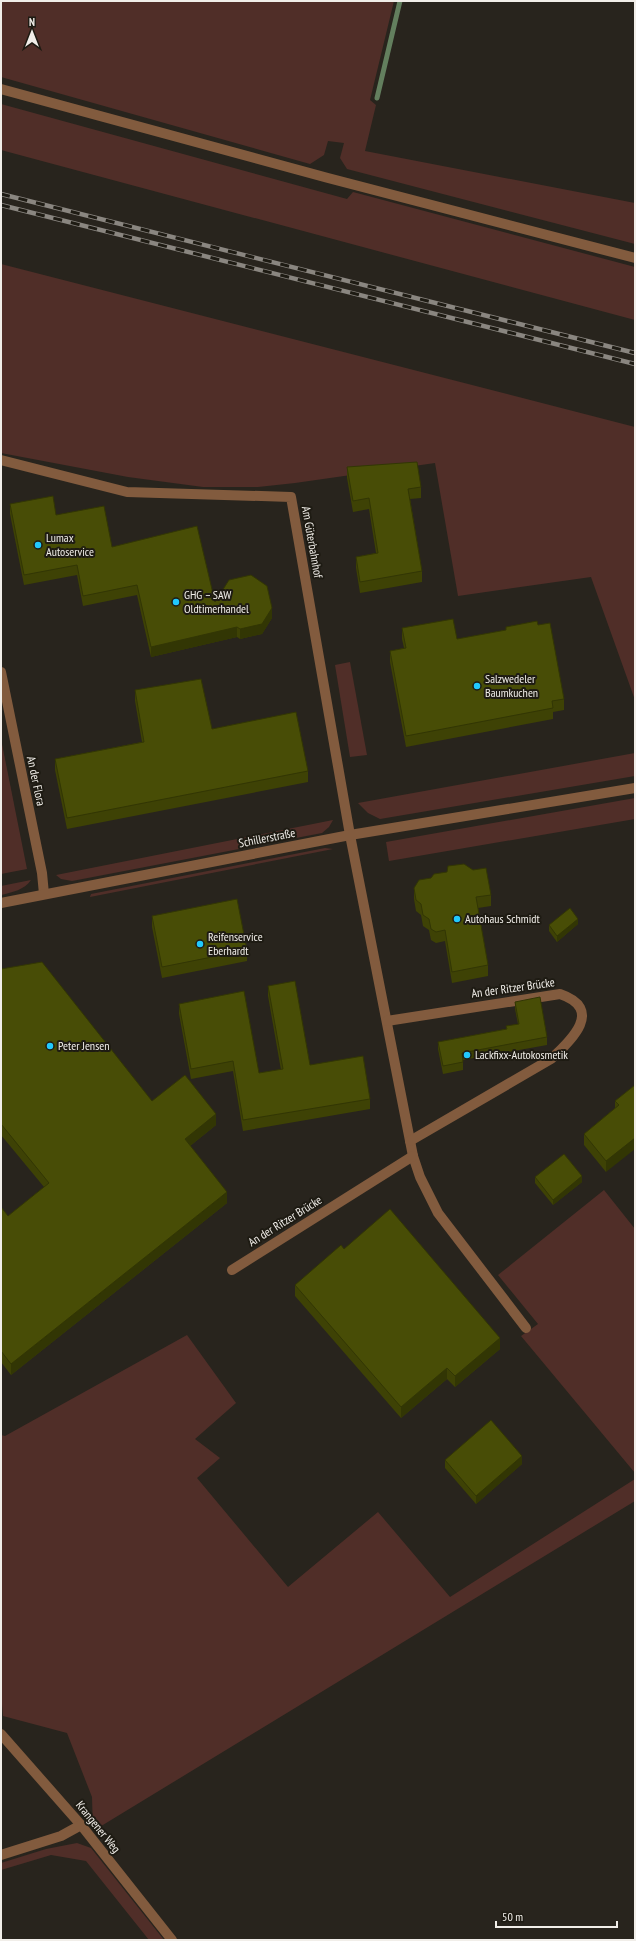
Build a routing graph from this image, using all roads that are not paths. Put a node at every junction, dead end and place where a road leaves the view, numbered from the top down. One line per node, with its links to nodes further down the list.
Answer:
1 (1, 89): 2 (street)
2 (635, 258)
3 (1, 460): 6 (street, Am Güterbahnhof)
4 (1, 672): 7 (street, An der Flora)
5 (635, 788): 6 (street, Schillerstraße)
6 (350, 835): 7 (street, Schillerstraße); 9 (street)
7 (44, 894): 8 (street, Schillerstraße)
8 (1, 903)
9 (387, 1021): 10 (street); 10 (street, An der Ritzer Brücke)
10 (410, 1140): 11 (street)
11 (414, 1156): 12 (street, An der Ritzer Brücke); 13 (street)
12 (232, 1270)
13 (526, 1328)
14 (1, 1734): 15 (street, Krangener Weg)
15 (81, 1825): 16 (street); 17 (street, Krangener Weg)
16 (1, 1855)
17 (172, 1940)

